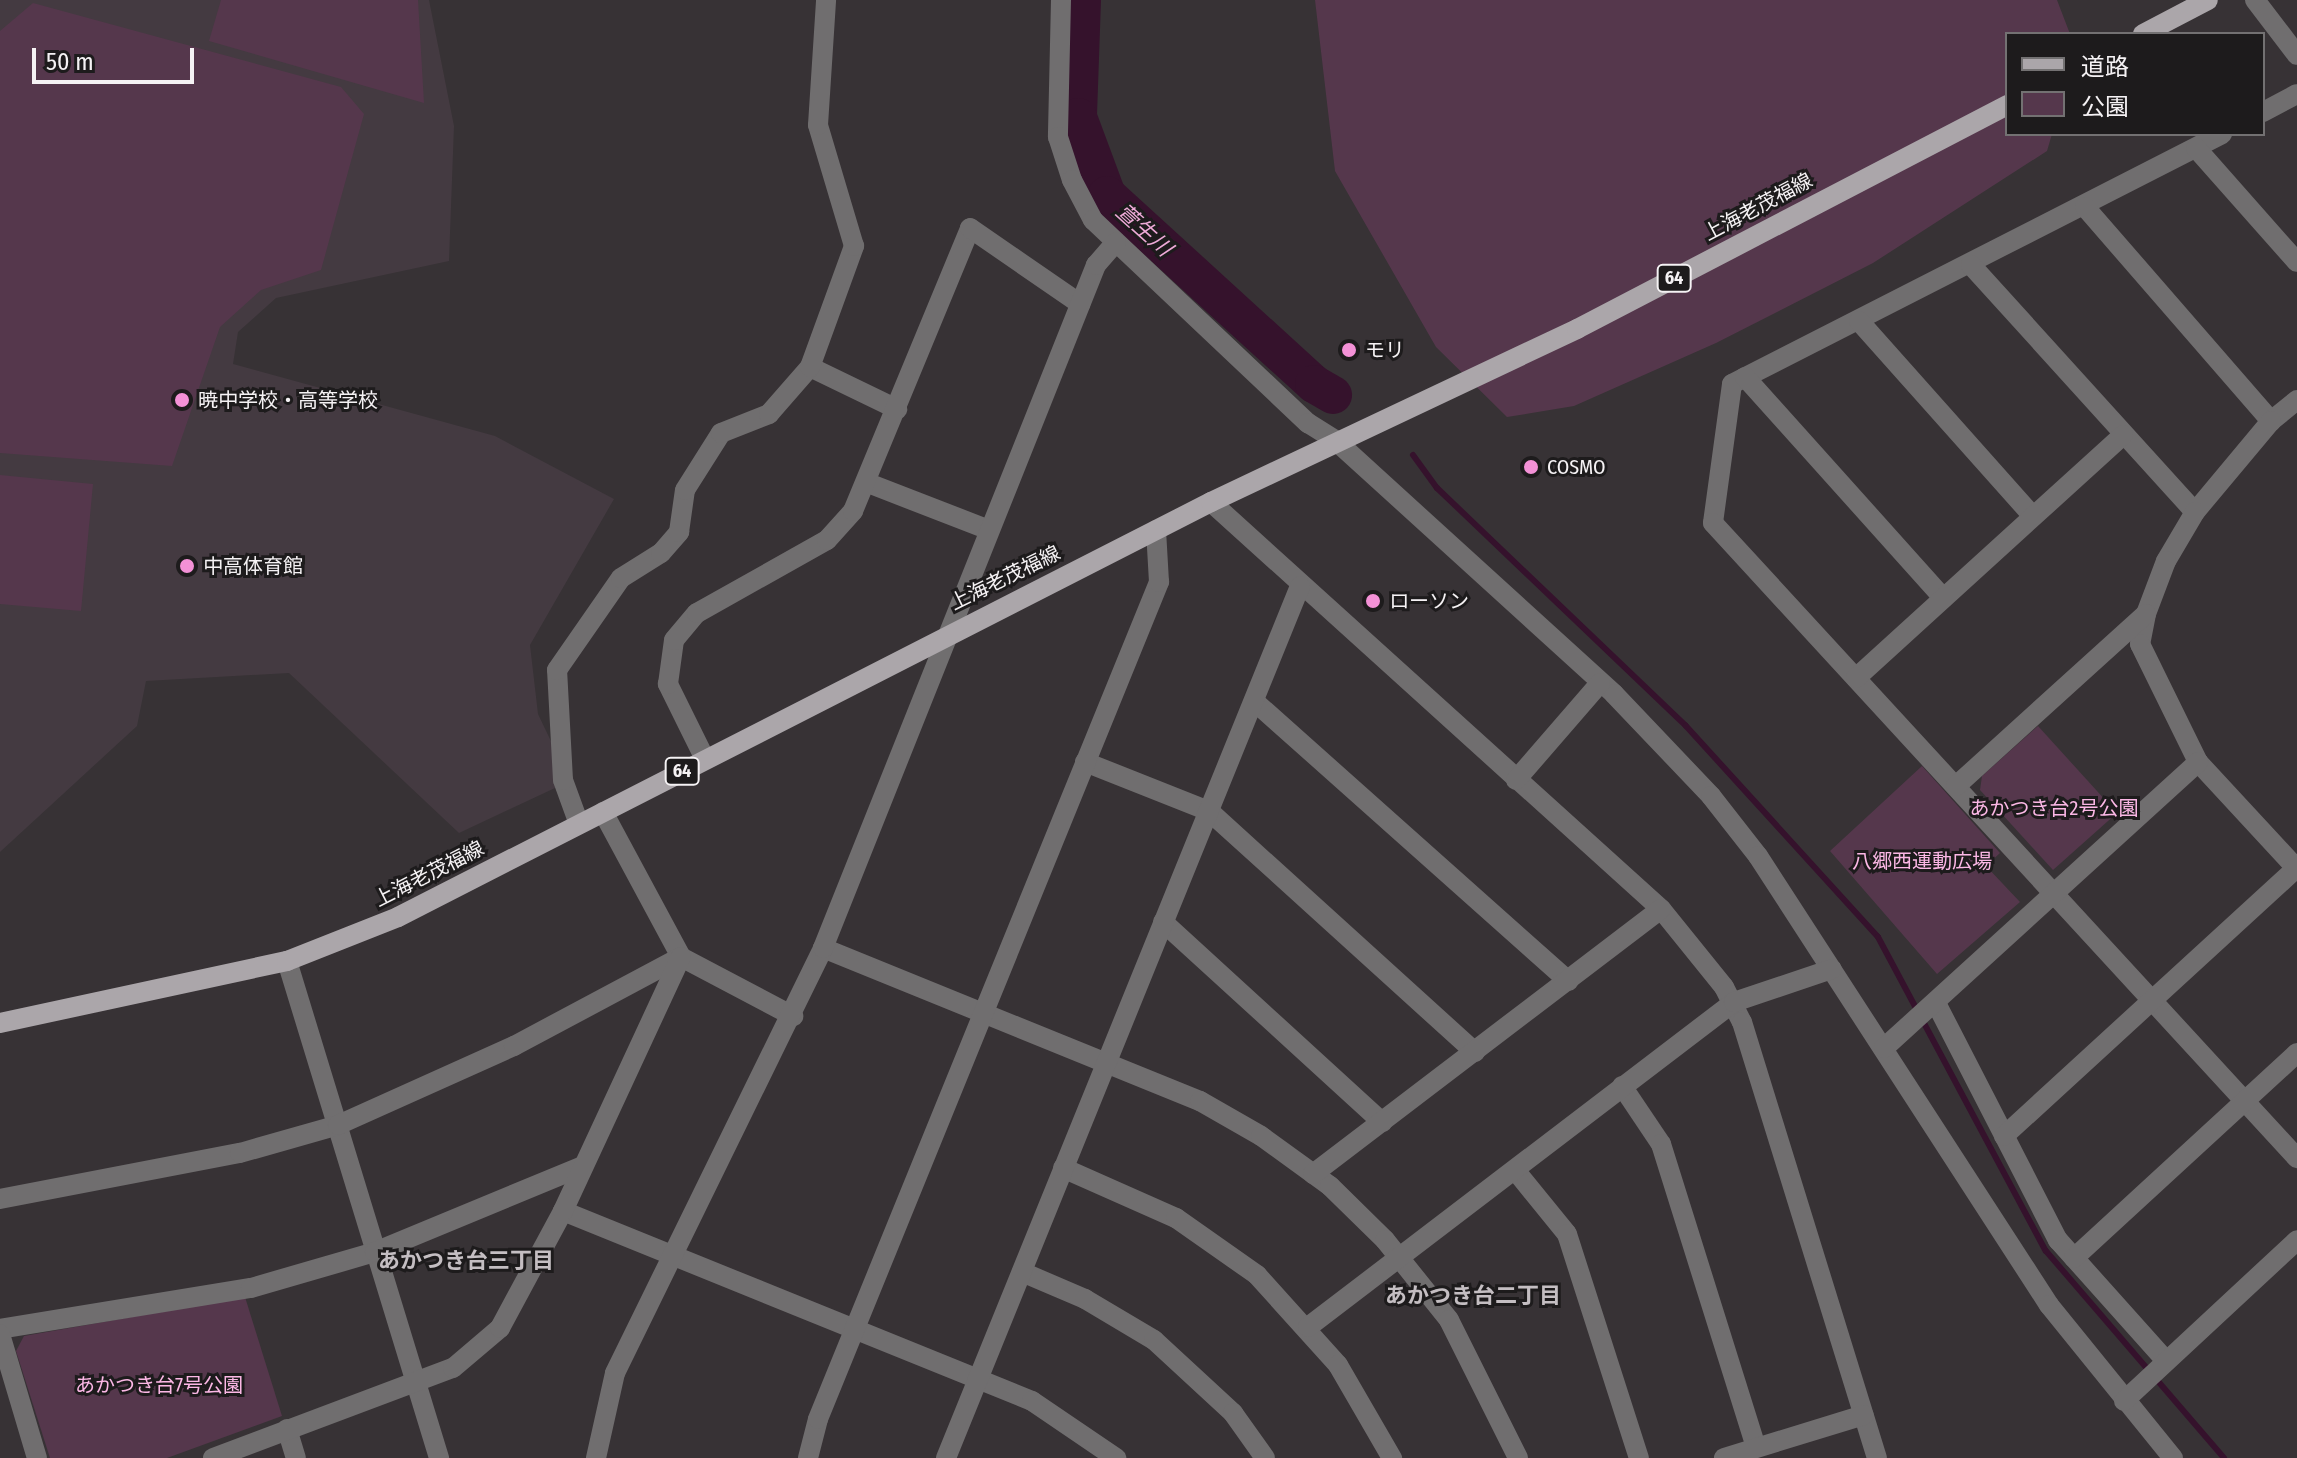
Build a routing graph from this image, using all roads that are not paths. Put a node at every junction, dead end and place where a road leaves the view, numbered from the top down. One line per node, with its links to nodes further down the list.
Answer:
1 (826, 0): 18 (street)
2 (1061, 0): 13 (street)
3 (2208, 0): 5 (main road)
4 (2255, 0): 6 (street)
5 (2147, 32)
6 (2297, 55)
7 (2297, 94): 9 (street)
8 (2005, 106): 24 (main road, 上海老茂福線 / 64)
9 (2265, 111)
10 (2218, 136): 11 (street)
11 (2196, 148): 12 (street); 14 (street)
12 (2085, 207): 15 (street); 22 (street)
13 (1116, 242): 16 (street); 24 (street)
14 (2297, 262)
15 (1971, 265): 17 (street); 23 (street)
16 (1080, 304): 21 (street); 29 (street)
17 (1859, 321): 19 (street); 28 (street)
18 (810, 367): 21 (street); 45 (street)
19 (1745, 377): 32 (street); 35 (street)
20 (2297, 400): 22 (street)
21 (897, 409): 25 (street)
22 (2271, 421): 27 (street)
23 (2123, 435): 27 (street); 28 (street)
24 (1335, 440): 26 (main road, 上海老茂福線 / 64); 36 (street)
25 (868, 483): 29 (street); 38 (street)
26 (1211, 502): 30 (main road, 上海老茂福線 / 64); 31 (street)
27 (2195, 512): 33 (street)
28 (2033, 516): 32 (street)
29 (989, 530): 34 (street)
30 (1156, 530): 34 (main road, 上海老茂福線 / 64); 39 (street)
31 (1300, 586): 37 (street); 41 (street)
32 (1943, 598): 35 (street)
33 (2146, 614): 40 (street); 42 (street)
34 (950, 633): 38 (main road, 上海老茂福線 / 64); 50 (street)
35 (1856, 678): 42 (street)
36 (1600, 683): 41 (street); 53 (street)
37 (1254, 701): 43 (street); 54 (street)
38 (705, 759): 44 (main road, 上海老茂福線 / 64)
39 (1085, 762): 43 (street); 58 (street)
40 (2198, 762): 46 (street); 47 (street)
41 (1516, 780): 48 (street)
42 (1956, 786): 47 (street)
43 (1209, 811): 49 (street); 62 (street)
44 (603, 812): 45 (main road, 上海老茂福線 / 64); 51 (street)
45 (579, 824): 52 (main road, 上海老茂福線 / 64)
46 (2297, 868): 55 (street)
47 (2054, 893): 55 (street); 57 (street)
48 (1661, 909): 54 (street); 56 (street)
49 (1163, 922): 64 (street); 67 (street)
50 (823, 948): 58 (street); 59 (street)
51 (681, 957): 59 (street); 68 (street); 71 (street)
52 (287, 961): 60 (main road, 上海老茂福線 / 64); 68 (street)
53 (1832, 969): 56 (street); 61 (street)
54 (1568, 981): 62 (street)
55 (2152, 1000): 66 (street); 69 (street)
56 (1734, 1002): 65 (street); 90 (street)
57 (1932, 1006): 61 (street); 69 (street)
58 (984, 1011): 64 (street); 84 (street)
59 (793, 1016): 79 (street)
60 (0, 1023)
61 (1884, 1048): 89 (street)
62 (1475, 1052): 67 (street)
63 (2297, 1053): 66 (street)
64 (1106, 1062): 72 (street); 74 (street)
65 (1622, 1086): 73 (street); 92 (street)
66 (2245, 1101): 70 (street); 81 (street)
67 (1382, 1122): 74 (street)
68 (338, 1125): 75 (street); 78 (street)
69 (2004, 1136): 81 (street)
70 (2297, 1158)
71 (583, 1166): 76 (street); 78 (street)
72 (1063, 1168): 82 (street); 83 (street)
73 (1515, 1170): 80 (street); 104 (street)
74 (1313, 1174): 80 (street)
75 (0, 1199)
76 (563, 1211): 79 (street); 88 (street)
77 (2297, 1240): 86 (street)
78 (375, 1252): 85 (street); 88 (street)
79 (673, 1255): 84 (street); 97 (street)
80 (1399, 1256): 83 (street); 103 (street)
81 (2074, 1258): 86 (street)
82 (1022, 1272): 87 (street); 101 (street)
83 (1308, 1327): 102 (street)
84 (855, 1329): 87 (street); 98 (street)
85 (0, 1332): 93 (street)
86 (2162, 1364): 89 (street)
87 (978, 1379): 99 (street); 100 (street)
88 (416, 1383): 91 (street); 96 (street)
89 (2124, 1401): 107 (street)
90 (1864, 1415): 92 (street); 106 (street)
91 (287, 1429): 94 (street); 95 (street)
92 (1756, 1448): 105 (street)
93 (37, 1458)
94 (213, 1458)
95 (296, 1458)
96 (439, 1458)
97 (596, 1458)
98 (808, 1458)
99 (946, 1458)
100 (1116, 1458)
101 (1265, 1458)
102 (1392, 1458)
103 (1518, 1458)
104 (1639, 1458)
105 (1724, 1458)
106 (1877, 1458)
107 (2172, 1458)

